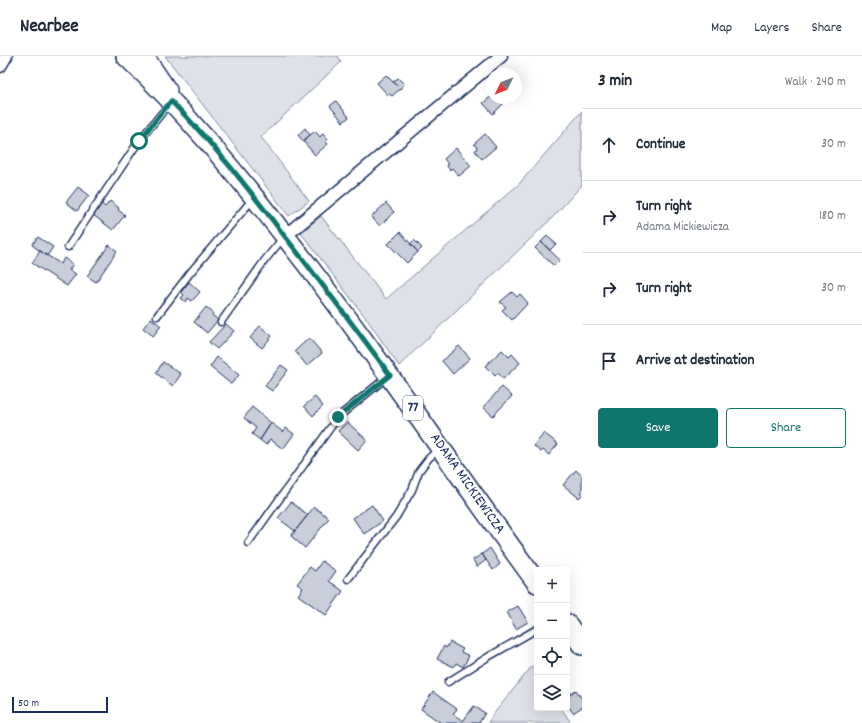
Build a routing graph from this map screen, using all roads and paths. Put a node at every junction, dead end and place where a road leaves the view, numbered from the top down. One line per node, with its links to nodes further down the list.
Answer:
1 (6, 56): 5 (street)
2 (126, 56): 6 (main road, ADAMA MICKIEWICZA / 77)
3 (146, 56): 6 (street, ADAMA MICKIEWICZA)
4 (501, 56): 8 (street)
5 (0, 66)
6 (173, 99): 7 (main road, ADAMA MICKIEWICZA / 77); 9 (lane)
7 (255, 197): 8 (main road, ADAMA MICKIEWICZA / 77); 10 (lane)
8 (285, 236): 11 (lane); 12 (main road, ADAMA MICKIEWICZA / 77)
9 (68, 247)
10 (157, 316)
11 (221, 322)
12 (390, 375): 13 (main road, ADAMA MICKIEWICZA / 77); 14 (lane)
13 (441, 447): 15 (lane); 16 (main road, ADAMA MICKIEWICZA / 77)
14 (248, 542)
15 (348, 579)
16 (534, 579)
17 (570, 628): 19 (main road)
18 (534, 631): 20 (lane)
19 (582, 645)
20 (448, 682)

